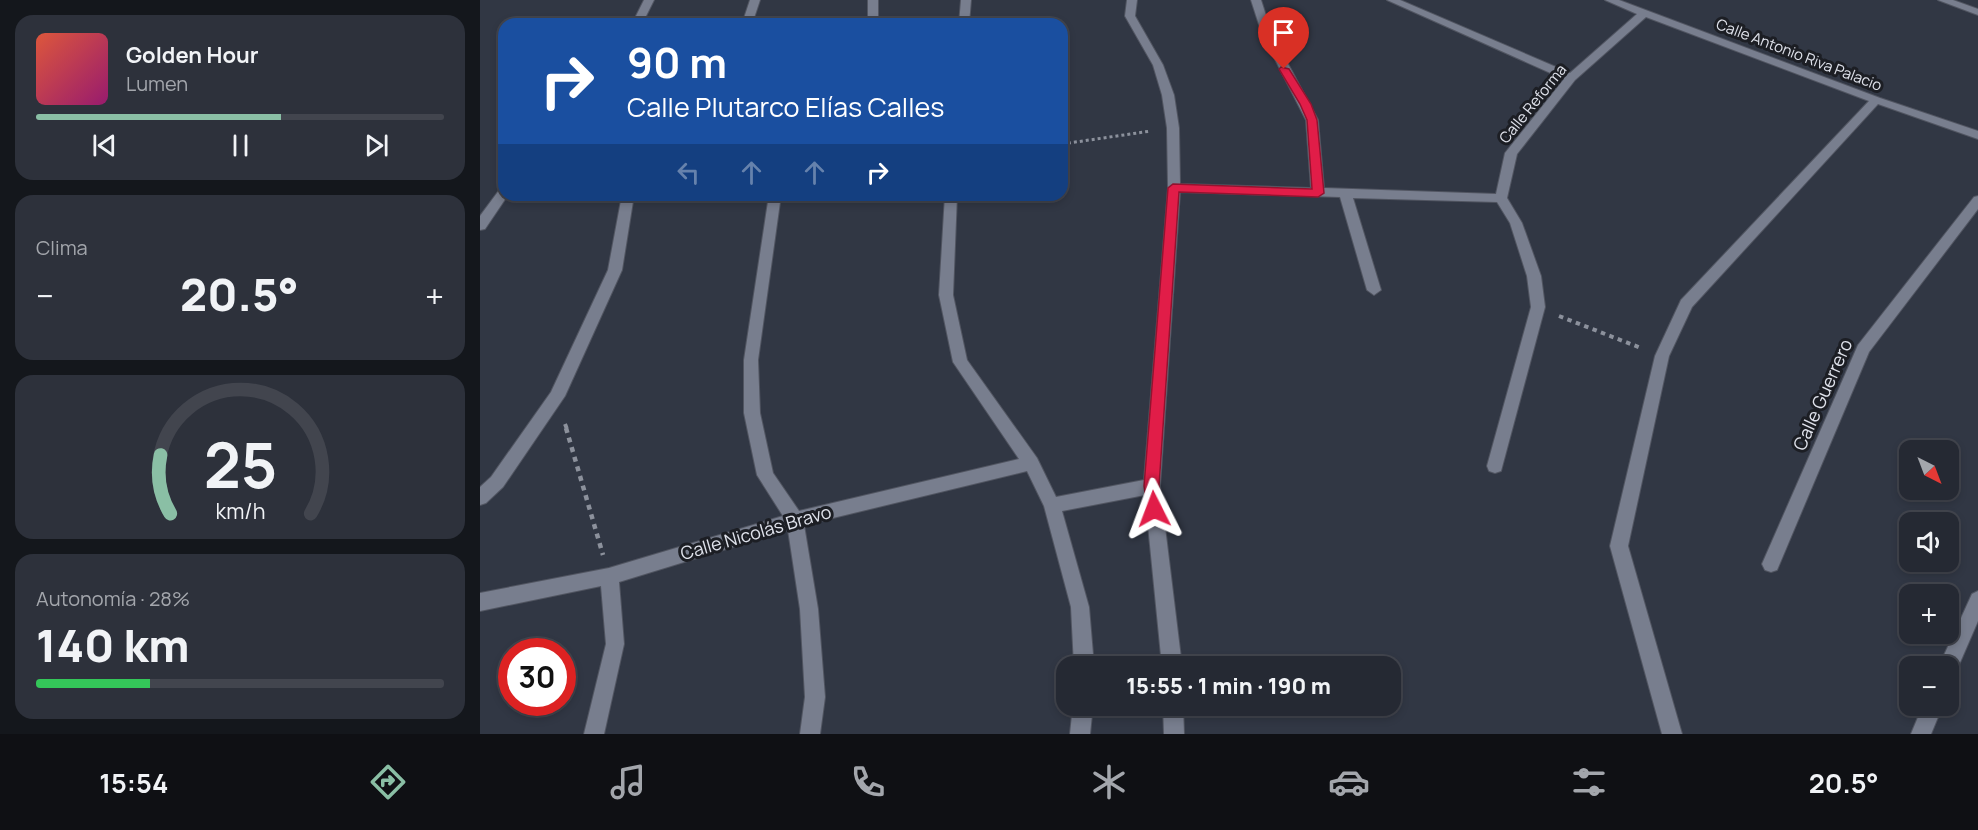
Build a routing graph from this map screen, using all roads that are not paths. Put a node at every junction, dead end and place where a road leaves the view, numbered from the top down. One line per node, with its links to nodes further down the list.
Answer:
1 (649, 0): 12 (street)
2 (755, 0): 13 (street)
3 (873, 0): 14 (street)
4 (966, 0): 15 (street)
5 (1132, 0): 19 (street)
6 (1256, 0): 20 (street)
7 (1392, 0): 16 (street)
8 (1610, 0): 11 (street, Calle Antonio Riva Palacio)
9 (1943, 0): 10 (street)
10 (1978, 12)
11 (1644, 13): 16 (street, Calle Reforma); 17 (street, Calle Antonio Riva Palacio)
12 (640, 18)
13 (749, 18)
14 (873, 18)
15 (964, 18)
16 (1571, 78): 22 (street, Calle Reforma)
17 (1876, 100): 18 (street, Calle Antonio Riva Palacio); 51 (street)
18 (1978, 135)
19 (1173, 188): 20 (street); 32 (street)
20 (1318, 193): 21 (street)
21 (1345, 193): 22 (street); 29 (street)
22 (1501, 198): 31 (street)
23 (498, 200): 28 (street)
24 (1978, 200): 36 (street, Calle Guerrero)
25 (627, 201): 33 (street)
26 (774, 201): 35 (street)
27 (951, 201): 30 (street)
28 (480, 226)
29 (1374, 290)
30 (1031, 463): 34 (street); 35 (street, Calle Nicolás Bravo)
31 (1495, 466)
32 (1152, 486): 34 (street); 42 (street)
33 (480, 498)
34 (1052, 505): 41 (street)
35 (795, 520): 37 (street, Calle Nicolás Bravo); 48 (street)
36 (1771, 564)
37 (609, 576): 39 (street, Calle Nicolás Bravo); 47 (street)
38 (1978, 600): 40 (street)
39 (480, 602)
40 (1973, 621): 43 (street)
41 (1083, 656)
42 (1171, 656)
43 (1954, 656)
44 (1082, 716): 49 (street)
45 (1173, 716): 50 (street)
46 (1928, 716): 52 (street)
47 (594, 734)
48 (810, 734)
49 (1080, 734)
50 (1174, 734)
51 (1672, 734)
52 (1921, 734)

